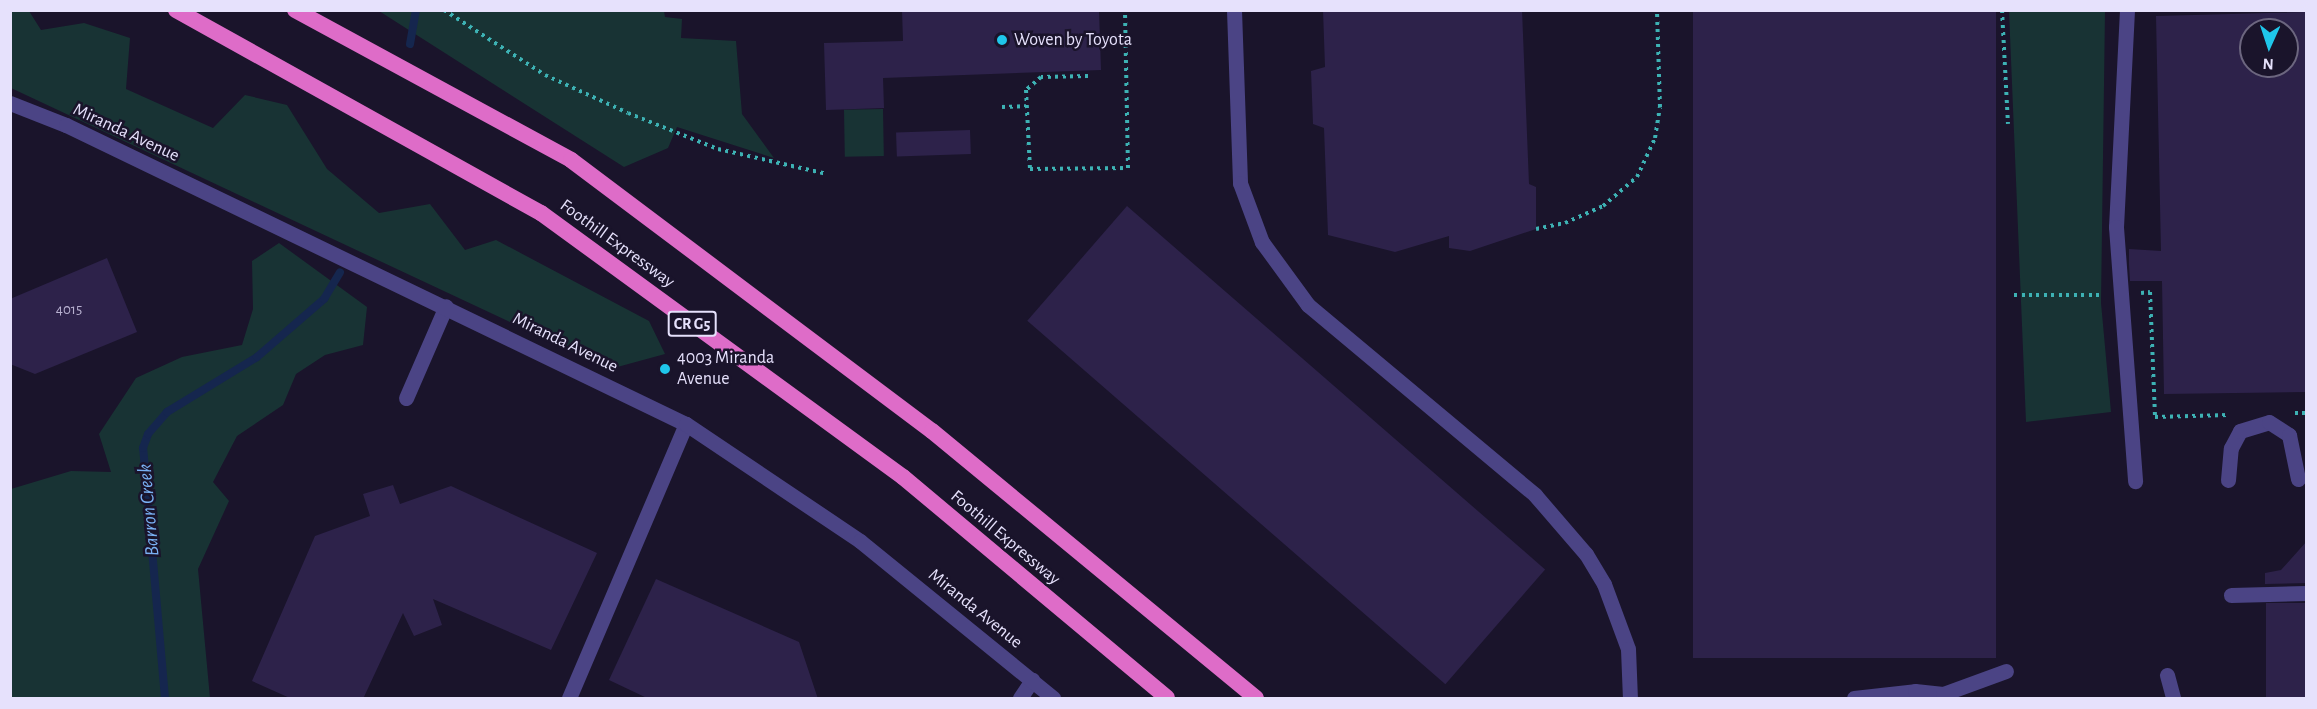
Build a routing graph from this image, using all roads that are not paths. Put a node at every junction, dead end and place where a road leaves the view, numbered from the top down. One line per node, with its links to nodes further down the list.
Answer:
1 (176, 10): 20 (highway, Foothill Expressway / CR G5)
2 (295, 10): 21 (highway, Foothill Expressway)
3 (1234, 10): 22 (street)
4 (2127, 10): 11 (street)
5 (10, 103): 6 (street, Miranda Avenue)
6 (446, 306): 7 (street); 8 (street, Miranda Avenue)
7 (406, 398)
8 (686, 424): 16 (street, Miranda Avenue); 17 (street)
9 (2298, 479): 10 (street)
10 (2228, 480)
11 (2135, 482)
12 (2307, 593): 13 (street)
13 (2231, 595)
14 (2006, 671): 23 (street)
15 (2167, 675): 24 (street)
16 (1032, 680): 18 (street); 19 (street, Miranda Avenue)
17 (569, 699)
18 (1020, 699)
19 (1053, 699)
20 (1167, 699)
21 (1256, 699)
22 (1630, 699)
23 (1854, 699)
24 (2173, 699)

